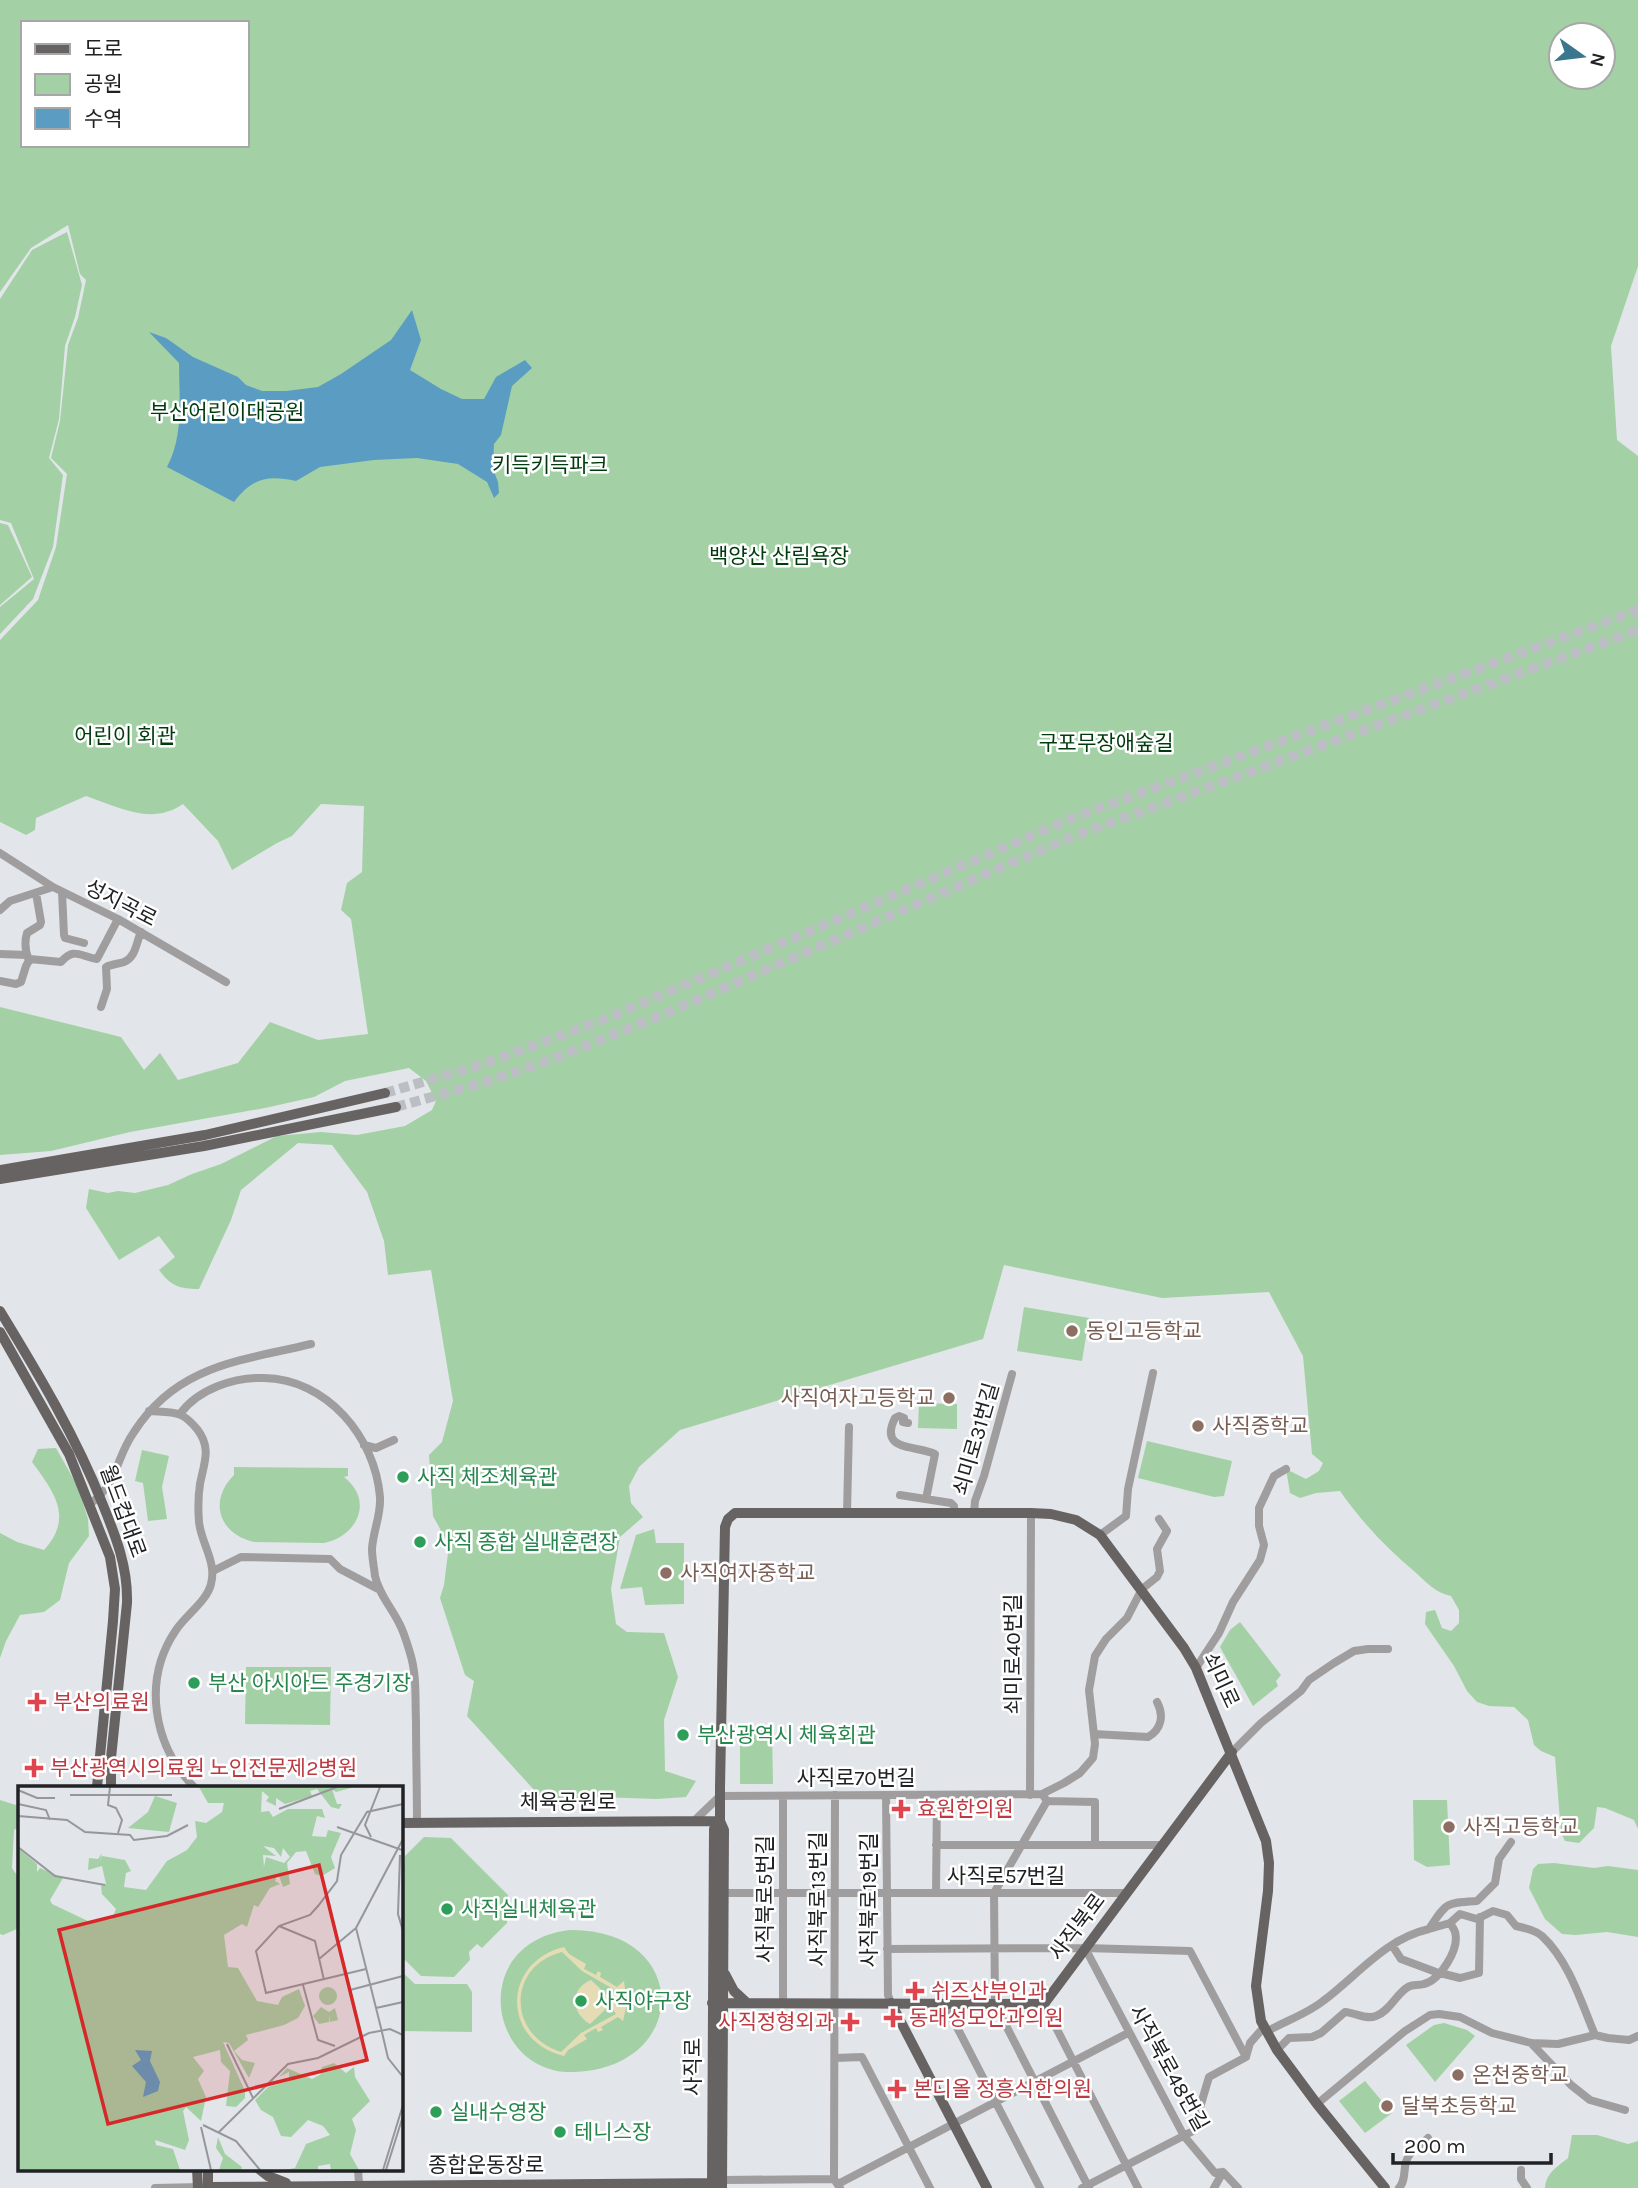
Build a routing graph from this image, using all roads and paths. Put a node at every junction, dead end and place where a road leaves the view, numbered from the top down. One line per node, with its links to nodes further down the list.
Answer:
1 (0, 853): 2 (street, 성지곡로)
2 (53, 887): 3 (street); 4 (street, 성지곡로)
3 (36, 892): 5 (street); 10 (street)
4 (62, 892): 6 (street, 성지곡로); 8 (street)
5 (0, 910)
6 (118, 919): 7 (street, 성지곡로); 10 (street)
7 (141, 932): 12 (street, 성지곡로); 13 (street)
8 (84, 943)
9 (0, 954): 10 (street)
10 (28, 958): 11 (street)
11 (0, 981)
12 (226, 982)
13 (101, 1007)
14 (385, 1093): 16 (main road)
15 (396, 1107): 17 (main road)
16 (0, 1170)
17 (0, 1179)
18 (0, 1311): 31 (main road, 월드컵대로)
19 (0, 1332): 33 (main road, 월드컵대로)
20 (311, 1344): 23 (street)
21 (1153, 1373): 40 (street)
22 (1012, 1374): 37 (street, 쇠미로31번길)
23 (149, 1411): 24 (street); 31 (street)
24 (180, 1414): 28 (street); 41 (street)
25 (908, 1423): 32 (street)
26 (849, 1427): 35 (street)
27 (394, 1440): 28 (street)
28 (364, 1445): 42 (street)
29 (1286, 1469): 45 (street)
30 (901, 1495): 32 (street)
31 (100, 1497): 33 (street); 50 (main road, 월드컵대로)
32 (926, 1499): 36 (street)
33 (90, 1504): 49 (main road, 월드컵대로)
34 (735, 1513): 35 (main road, 쇠미로); 56 (main road, 사직로)
35 (847, 1513): 36 (main road, 쇠미로)
36 (954, 1513): 37 (main road, 쇠미로)
37 (974, 1513): 38 (main road, 쇠미로)
38 (1031, 1513): 40 (main road, 쇠미로); 52 (street, 쇠미로40번길)
39 (1159, 1519): 43 (street)
40 (1100, 1535): 43 (main road, 쇠미로)
41 (213, 1571): 42 (street); 51 (street)
42 (378, 1589): 62 (street)
43 (1142, 1589): 45 (main road, 쇠미로); 47 (street)
44 (1388, 1649): 48 (street)
45 (1196, 1668): 48 (main road, 쇠미로)
46 (1157, 1702): 47 (street)
47 (1094, 1734): 58 (street)
48 (1232, 1752): 66 (main road, 사직북로); 94 (main road, 쇠미로)
49 (97, 1786)
50 (111, 1786)
51 (193, 1786)
52 (1030, 1794): 55 (street, 사직로70번길); 58 (street, 사직로70번길)
53 (835, 1795): 54 (street, 사직로70번길); 57 (street, 사직로70번길); 70 (street, 사직북로13번길)
54 (887, 1795): 55 (street, 사직로70번길); 71 (street, 사직북로19번길)
55 (937, 1795): 67 (street)
56 (720, 1796): 57 (street, 사직로70번길); 59 (street); 60 (main road, 사직로)
57 (783, 1796): 69 (street, 사직북로5번길)
58 (1045, 1798): 64 (street); 65 (street, 사직로70번길)
59 (694, 1821): 60 (main road, 체육공원로); 62 (main road, 체육공원로)
60 (720, 1821): 68 (main road, 사직로); 84 (main road, 사직로)
61 (402, 1823): 62 (main road, 체육공원로)
62 (417, 1823)
63 (1511, 1842): 77 (street)
64 (1022, 1845): 65 (street); 67 (street); 74 (street)
65 (1095, 1845): 66 (street)
66 (1163, 1845): 73 (main road, 사직북로)
67 (936, 1846): 72 (street)
68 (724, 1893): 69 (street, 사직로57번길); 82 (main road, 사직로)
69 (783, 1893): 70 (street, 사직로57번길); 86 (street, 사직북로5번길)
70 (835, 1893): 71 (street, 사직로57번길); 87 (street, 사직북로13번길)
71 (886, 1893): 72 (street, 사직로57번길); 80 (street, 사직북로19번길)
72 (936, 1893): 74 (street, 사직로57번길)
73 (1127, 1893): 74 (street, 사직로57번길); 79 (main road, 사직북로)
74 (994, 1894): 81 (street)
75 (1480, 1917): 76 (street); 83 (street); 96 (street)
76 (1450, 1923): 77 (street); 83 (street)
77 (1429, 1929): 78 (street)
78 (1392, 1945): 83 (street); 94 (street)
79 (1085, 1948): 81 (street); 92 (main road, 사직북로); 95 (street, 사직북로48번길); 100 (street)
80 (887, 1949): 81 (street); 88 (street, 사직북로19번길)
81 (994, 1949): 91 (street)
82 (723, 1966): 84 (main road, 사직로); 85 (main road)
83 (1438, 1974): 99 (street)
84 (718, 2003): 85 (main road); 121 (main road, 사직로)
85 (748, 2003): 86 (main road)
86 (783, 2003): 87 (main road)
87 (835, 2003): 88 (main road); 101 (street, 사직북로13번길)
88 (891, 2003): 89 (main road); 93 (main road)
89 (911, 2003): 90 (main road); 93 (main road)
90 (944, 2004): 91 (main road); 104 (street)
91 (995, 2004): 92 (main road); 103 (street)
92 (1044, 2004): 102 (street)
93 (900, 2021): 107 (main road)
94 (1265, 2029): 99 (main road, 쇠미로); 100 (street)
95 (1128, 2033): 102 (street); 108 (street, 사직북로48번길)
96 (1595, 2035): 97 (street); 98 (street)
97 (1638, 2036)
98 (1531, 2043): 105 (street); 106 (street)
99 (1277, 2050): 105 (main road, 쇠미로)
100 (1246, 2057): 108 (street)
101 (835, 2058): 110 (street); 119 (street, 사직북로13번길)
102 (1073, 2062): 103 (street); 111 (street)
103 (1035, 2081): 104 (street); 127 (street)
104 (995, 2101): 107 (street); 132 (street)
105 (1317, 2104): 136 (main road, 쇠미로)
106 (1625, 2110)
107 (953, 2123): 110 (street); 131 (main road)
108 (1184, 2136): 111 (street); 117 (street, 사직북로48번길)
109 (1428, 2138): 137 (street)
110 (909, 2146): 119 (street); 130 (street)
111 (1126, 2165): 127 (street); 133 (street)
112 (197, 2170): 129 (main road)
113 (208, 2170): 129 (main road)
114 (260, 2170): 122 (main road)
115 (359, 2170): 120 (street)
116 (1521, 2170): 138 (street)
117 (1223, 2172): 134 (street); 135 (street, 사직북로48번길)
118 (778, 2184): 119 (street); 121 (street)
119 (837, 2184)
120 (359, 2185): 122 (main road, 종합운동장로); 123 (main road, 종합운동장로)
121 (718, 2185): 125 (main road, 종합운동장로)
122 (293, 2186): 129 (main road, 종합운동장로)
123 (527, 2186): 124 (main road, 종합운동장로)
124 (586, 2186): 126 (main road, 종합운동장로)
125 (686, 2186): 126 (main road, 종합운동장로)
126 (638, 2187)
127 (1086, 2187)
128 (155, 2188): 129 (street)
129 (203, 2188)
130 (930, 2188)
131 (987, 2188)
132 (1040, 2188)
133 (1138, 2188)
134 (1214, 2188)
135 (1238, 2188)
136 (1385, 2188)
137 (1399, 2188)
138 (1527, 2188)

